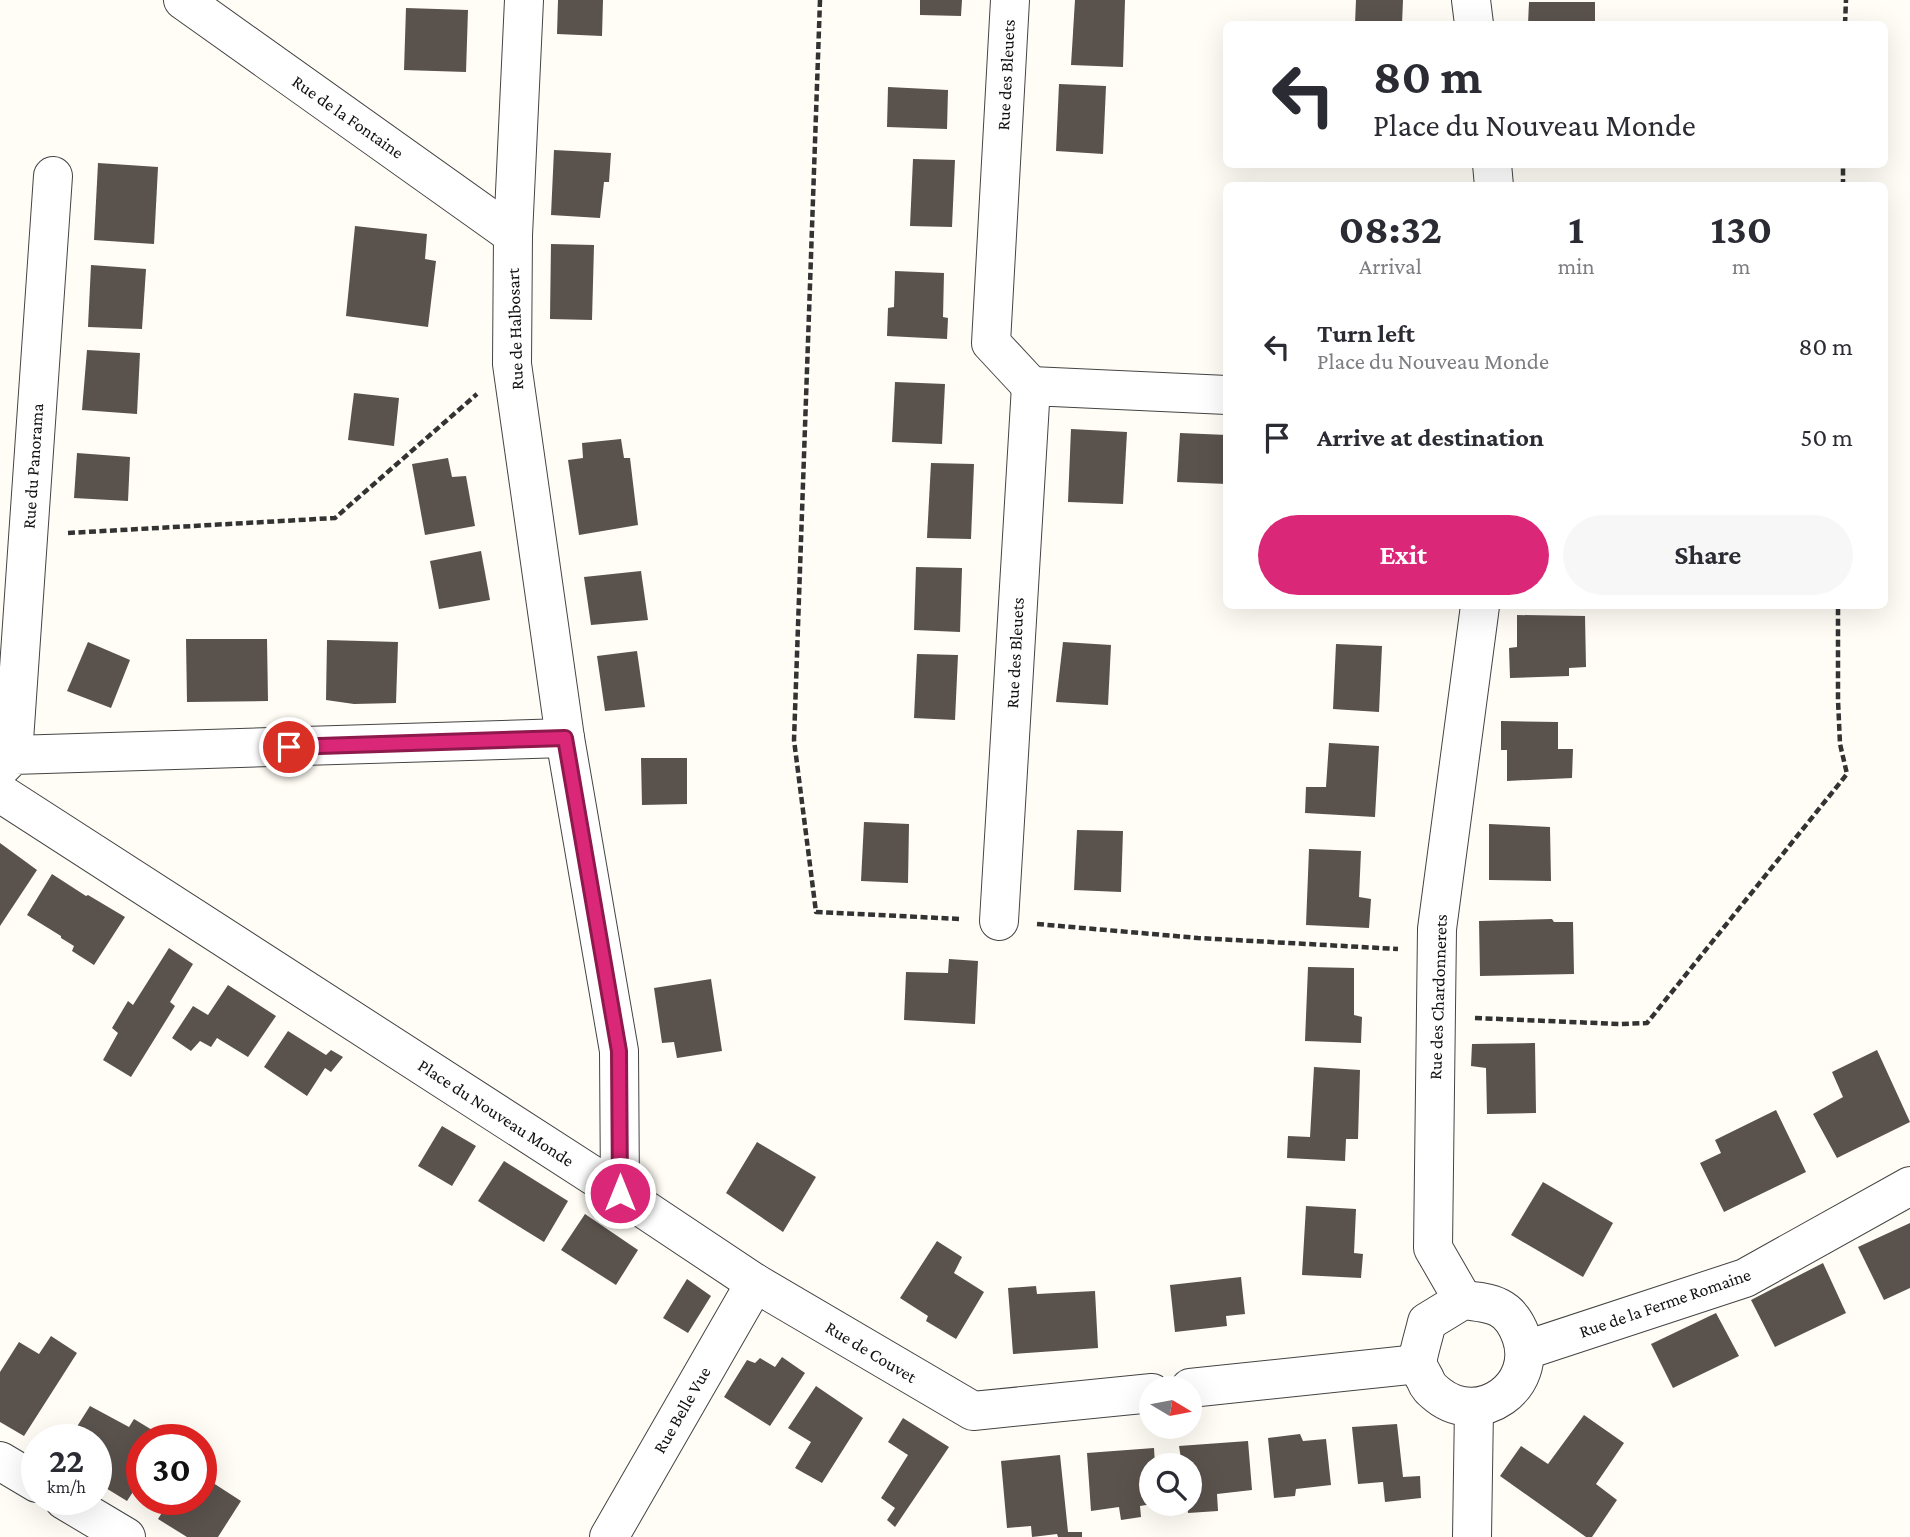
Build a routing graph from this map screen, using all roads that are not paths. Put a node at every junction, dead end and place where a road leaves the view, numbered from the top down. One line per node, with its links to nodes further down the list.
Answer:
1 (183, 0): 7 (street, Rue de la Fontaine)
2 (524, 0): 7 (street, Rue de Halbosart)
3 (1010, 0): 8 (street, Rue des Bleuets)
4 (1471, 0): 5 (street)
5 (1474, 21)
6 (53, 176): 12 (street, Rue du Panorama)
7 (513, 235): 11 (street, Rue de Halbosart)
8 (1031, 386): 9 (street); 14 (street, Rue des Bleuets)
9 (1223, 395)
10 (1480, 609): 18 (street, Rue des Chardonnerets)
11 (565, 738): 12 (street); 16 (street)
12 (7, 762)
13 (0, 793): 16 (street, Place du Nouveau Monde)
14 (999, 921)
15 (1910, 1186): 19 (street, Rue de la Ferme Romaine)
16 (620, 1193): 17 (street, Rue de Couvet)
17 (755, 1283): 22 (street, Rue de Couvet); 28 (street, Rue Belle Vue)
18 (1463, 1300): 19 (street); 20 (street)
19 (1526, 1350): 23 (street)
20 (1418, 1364): 21 (street); 23 (street)
21 (1202, 1387)
22 (1139, 1393)
23 (1474, 1408): 29 (street)
24 (0, 1461): 25 (street)
25 (21, 1473)
26 (89, 1515): 27 (street)
27 (126, 1537)
28 (609, 1537)
29 (1472, 1537)

